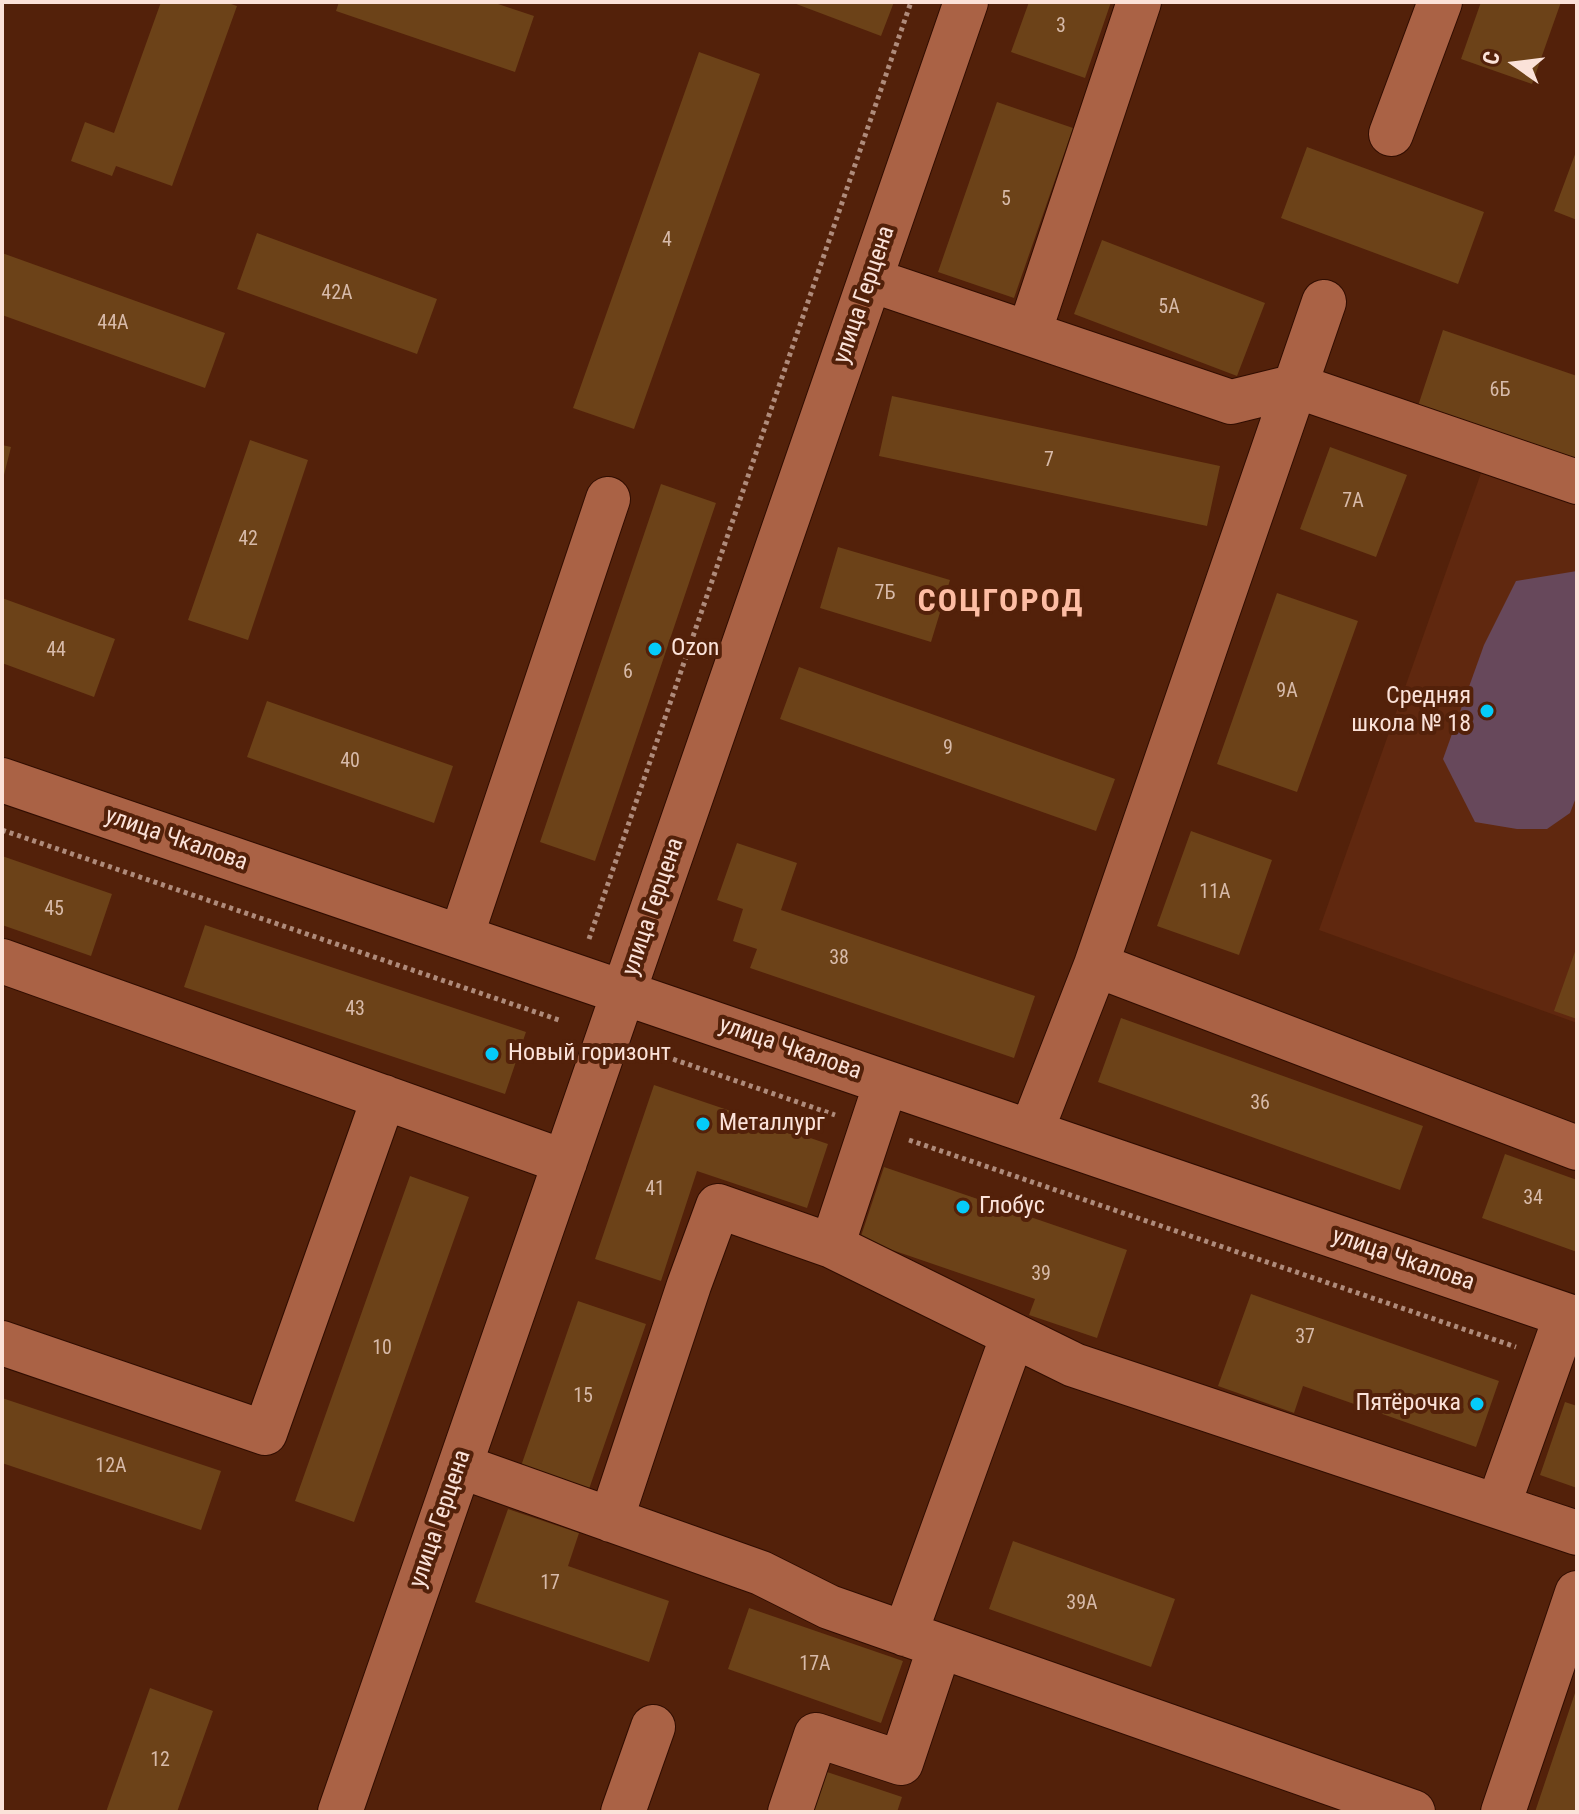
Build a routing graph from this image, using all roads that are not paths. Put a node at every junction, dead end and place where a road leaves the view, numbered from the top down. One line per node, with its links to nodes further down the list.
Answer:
1 (966, 2): 5 (street, улица Герцена)
2 (1139, 2): 7 (street)
3 (1440, 2): 4 (street)
4 (1391, 134)
5 (871, 280): 7 (street); 15 (street, улица Герцена)
6 (1324, 302): 8 (street)
7 (1029, 333): 8 (street)
8 (1296, 386): 9 (street); 14 (street)
9 (1577, 482)
10 (608, 499): 12 (street)
11 (2, 780): 12 (street, улица Чкалова)
12 (461, 937): 15 (street, улица Чкалова)
13 (2, 961): 17 (street)
14 (1096, 965): 18 (street); 19 (street)
15 (624, 993): 16 (street, улица Чкалова); 20 (street, улица Герцена)
16 (886, 1083): 18 (street, улица Чкалова); 21 (street)
17 (384, 1097): 20 (street); 24 (street)
18 (1031, 1132): 22 (street, улица Чкалова)
19 (1577, 1148)
20 (565, 1162): 25 (street, улица Герцена)
21 (832, 1246): 23 (street); 27 (street)
22 (1572, 1318): 26 (street)
23 (1013, 1335): 26 (street); 30 (street)
24 (2, 1343)
25 (460, 1466): 27 (street); 32 (street, улица Герцена)
26 (1498, 1506): 28 (street)
27 (611, 1520): 30 (street)
28 (1577, 1533)
29 (1575, 1607): 36 (street)
30 (923, 1640): 34 (street); 35 (street)
31 (653, 1727): 33 (street)
32 (340, 1812)
33 (623, 1812)
34 (790, 1812)
35 (1413, 1812)
36 (1503, 1812)

